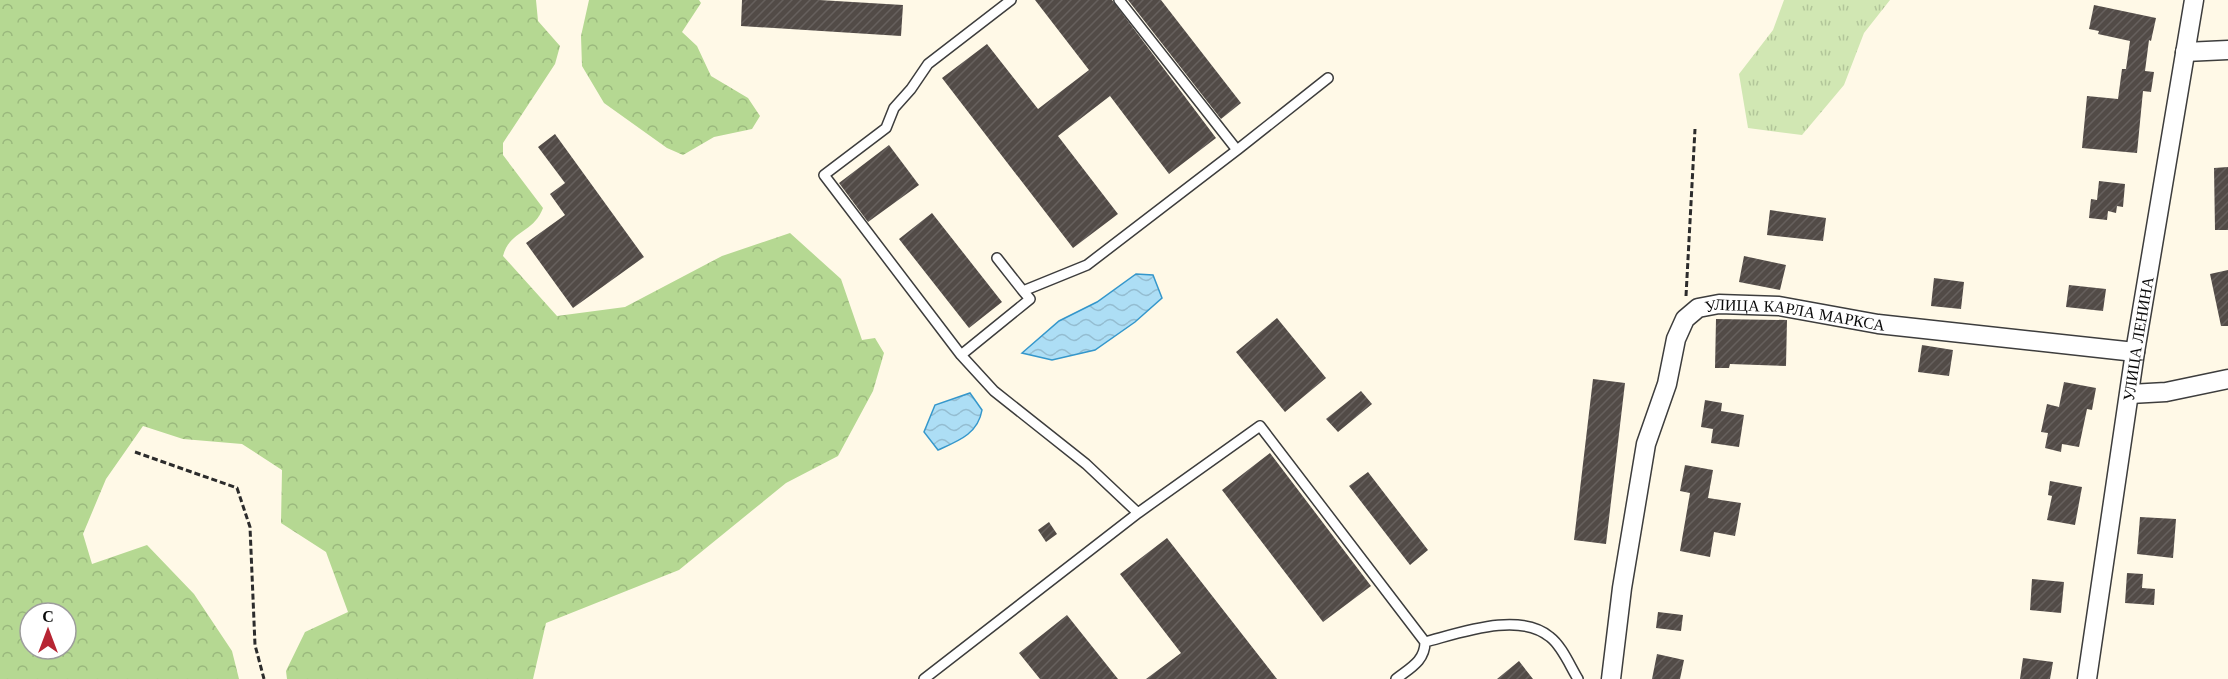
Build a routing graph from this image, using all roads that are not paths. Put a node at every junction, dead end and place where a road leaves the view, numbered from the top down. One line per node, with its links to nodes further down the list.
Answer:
1 (1011, 0): 11 (lane)
2 (1119, 0): 7 (lane)
3 (2194, 0): 5 (street, УЛИЦА ЛЕНИНА)
4 (2228, 50): 5 (street)
5 (2185, 52): 10 (street, УЛИЦА ЛЕНИНА)
6 (1328, 78): 7 (lane)
7 (1237, 150): 9 (lane)
8 (997, 258): 9 (lane)
9 (1023, 291): 11 (lane)
10 (2135, 352): 13 (street, УЛИЦА ЛЕНИНА); 19 (street, УЛИЦА КАРЛА МАРКСА)
11 (961, 355): 14 (lane)
12 (2228, 379): 13 (street)
13 (2130, 394): 20 (street, УЛИЦА ЛЕНИНА)
14 (1138, 513): 15 (lane); 16 (lane)
15 (1425, 642): 17 (lane); 18 (lane)
16 (924, 679)
17 (1396, 679)
18 (1578, 679)
19 (1611, 679)
20 (2087, 679)

